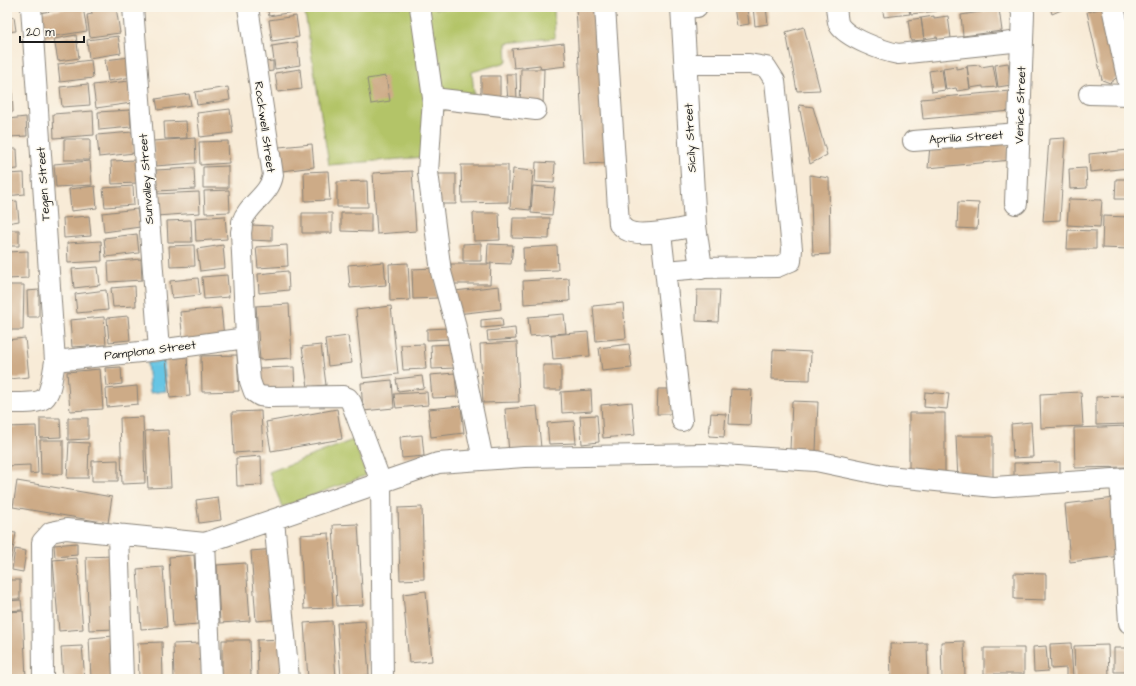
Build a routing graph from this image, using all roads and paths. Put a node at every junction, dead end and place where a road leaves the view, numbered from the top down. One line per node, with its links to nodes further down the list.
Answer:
1 (31, 7): 26 (street, Tegen Street)
2 (133, 7): 25 (street, Sunvalley Street)
3 (248, 7): 24 (street, Rockwell Street)
4 (420, 7): 15 (street)
5 (605, 7): 21 (street)
6 (687, 7): 11 (street, Sicily Street)
7 (836, 7): 10 (street)
8 (1021, 7): 10 (street, Venice Street)
9 (1120, 16): 12 (street)
10 (1022, 41): 17 (street, Venice Street)
11 (686, 64): 20 (street, Sicily Street); 22 (street)
12 (1129, 82)
13 (1089, 94): 14 (street)
14 (1129, 95)
15 (433, 98): 16 (street); 29 (street)
16 (536, 110)
17 (1018, 133): 18 (street, Aprilia Street); 19 (street, Venice Street)
18 (913, 141)
19 (1016, 203)
20 (695, 226): 21 (street); 22 (street, Sicily Street)
21 (661, 232): 23 (street)
22 (702, 268): 23 (street)
23 (665, 271): 28 (street)
24 (246, 338): 25 (street, Pamplona Street); 31 (street, Rockwell Street)
25 (159, 350): 26 (street, Pamplona Street)
26 (55, 361): 27 (street, Tegen Street)
27 (7, 403)
28 (682, 421)
29 (483, 460): 30 (street); 31 (street)
30 (1125, 479): 35 (street)
31 (381, 482): 32 (street); 40 (street)
32 (274, 520): 34 (street); 39 (street)
33 (118, 534): 34 (street); 36 (street); 37 (street)
34 (205, 543): 38 (street)
35 (1129, 623)
36 (44, 679)
37 (123, 679)
38 (211, 679)
39 (289, 679)
40 (383, 679)

